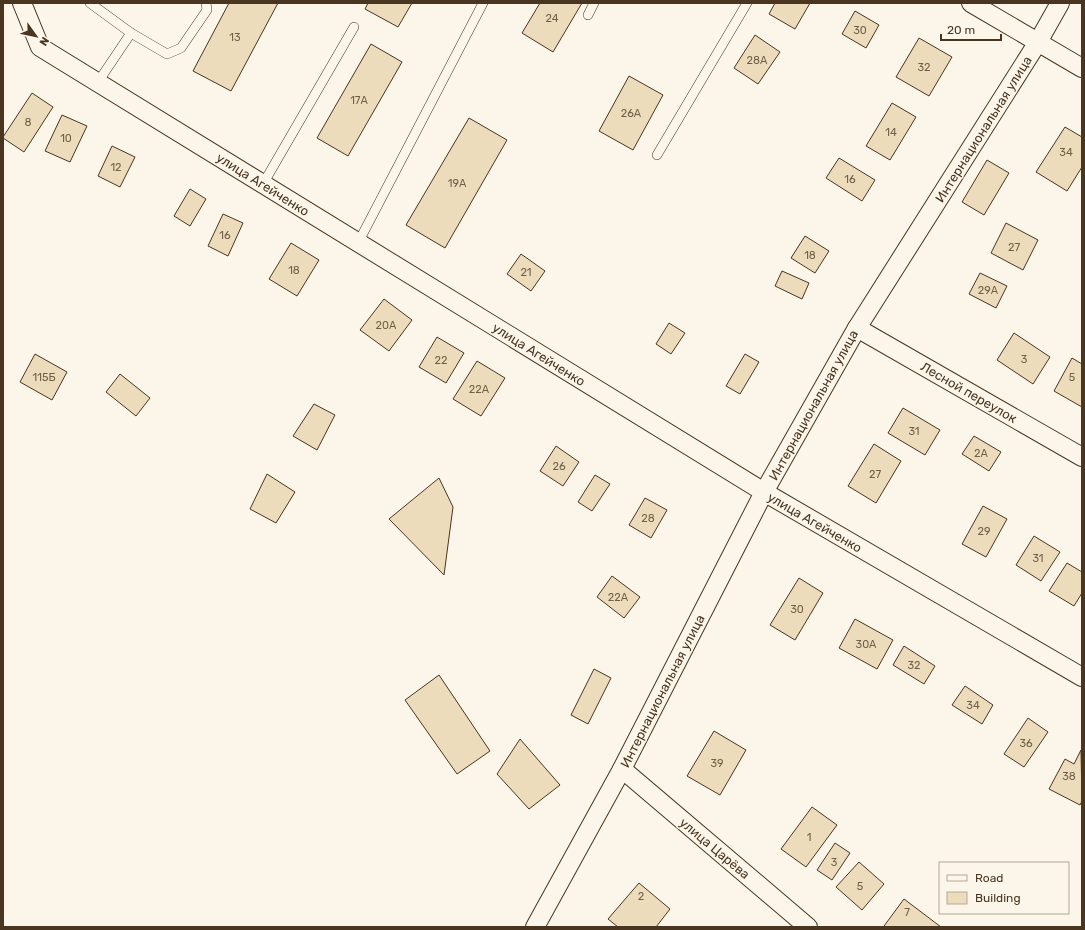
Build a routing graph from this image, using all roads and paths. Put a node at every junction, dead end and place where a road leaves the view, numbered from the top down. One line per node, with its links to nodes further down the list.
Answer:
1 (22, 3): 14 (street, улица Агейченко)
2 (90, 3): 11 (lane)
3 (206, 3): 11 (lane)
4 (483, 3): 17 (lane)
5 (594, 3): 9 (lane)
6 (747, 3): 15 (lane)
7 (971, 3): 12 (street)
8 (1060, 3): 12 (street, Интернациональная улица)
9 (588, 15)
10 (354, 27): 16 (lane)
11 (131, 33): 14 (lane)
12 (1038, 42): 13 (street); 18 (street, Интернациональная улица)
13 (1082, 68)
14 (98, 82): 16 (street, улица Агейченко)
15 (657, 155)
16 (263, 184): 17 (street, улица Агейченко)
17 (358, 243): 20 (street, улица Агейченко)
18 (857, 328): 19 (street, Лесной переулок); 20 (street, Интернациональная улица)
19 (1082, 457)
20 (764, 492): 21 (street, улица Агейченко); 22 (street, Интернациональная улица)
21 (1082, 677)
22 (622, 768): 23 (street, Интернациональная улица); 24 (street, улица Царёва)
23 (535, 927)
24 (808, 927)

